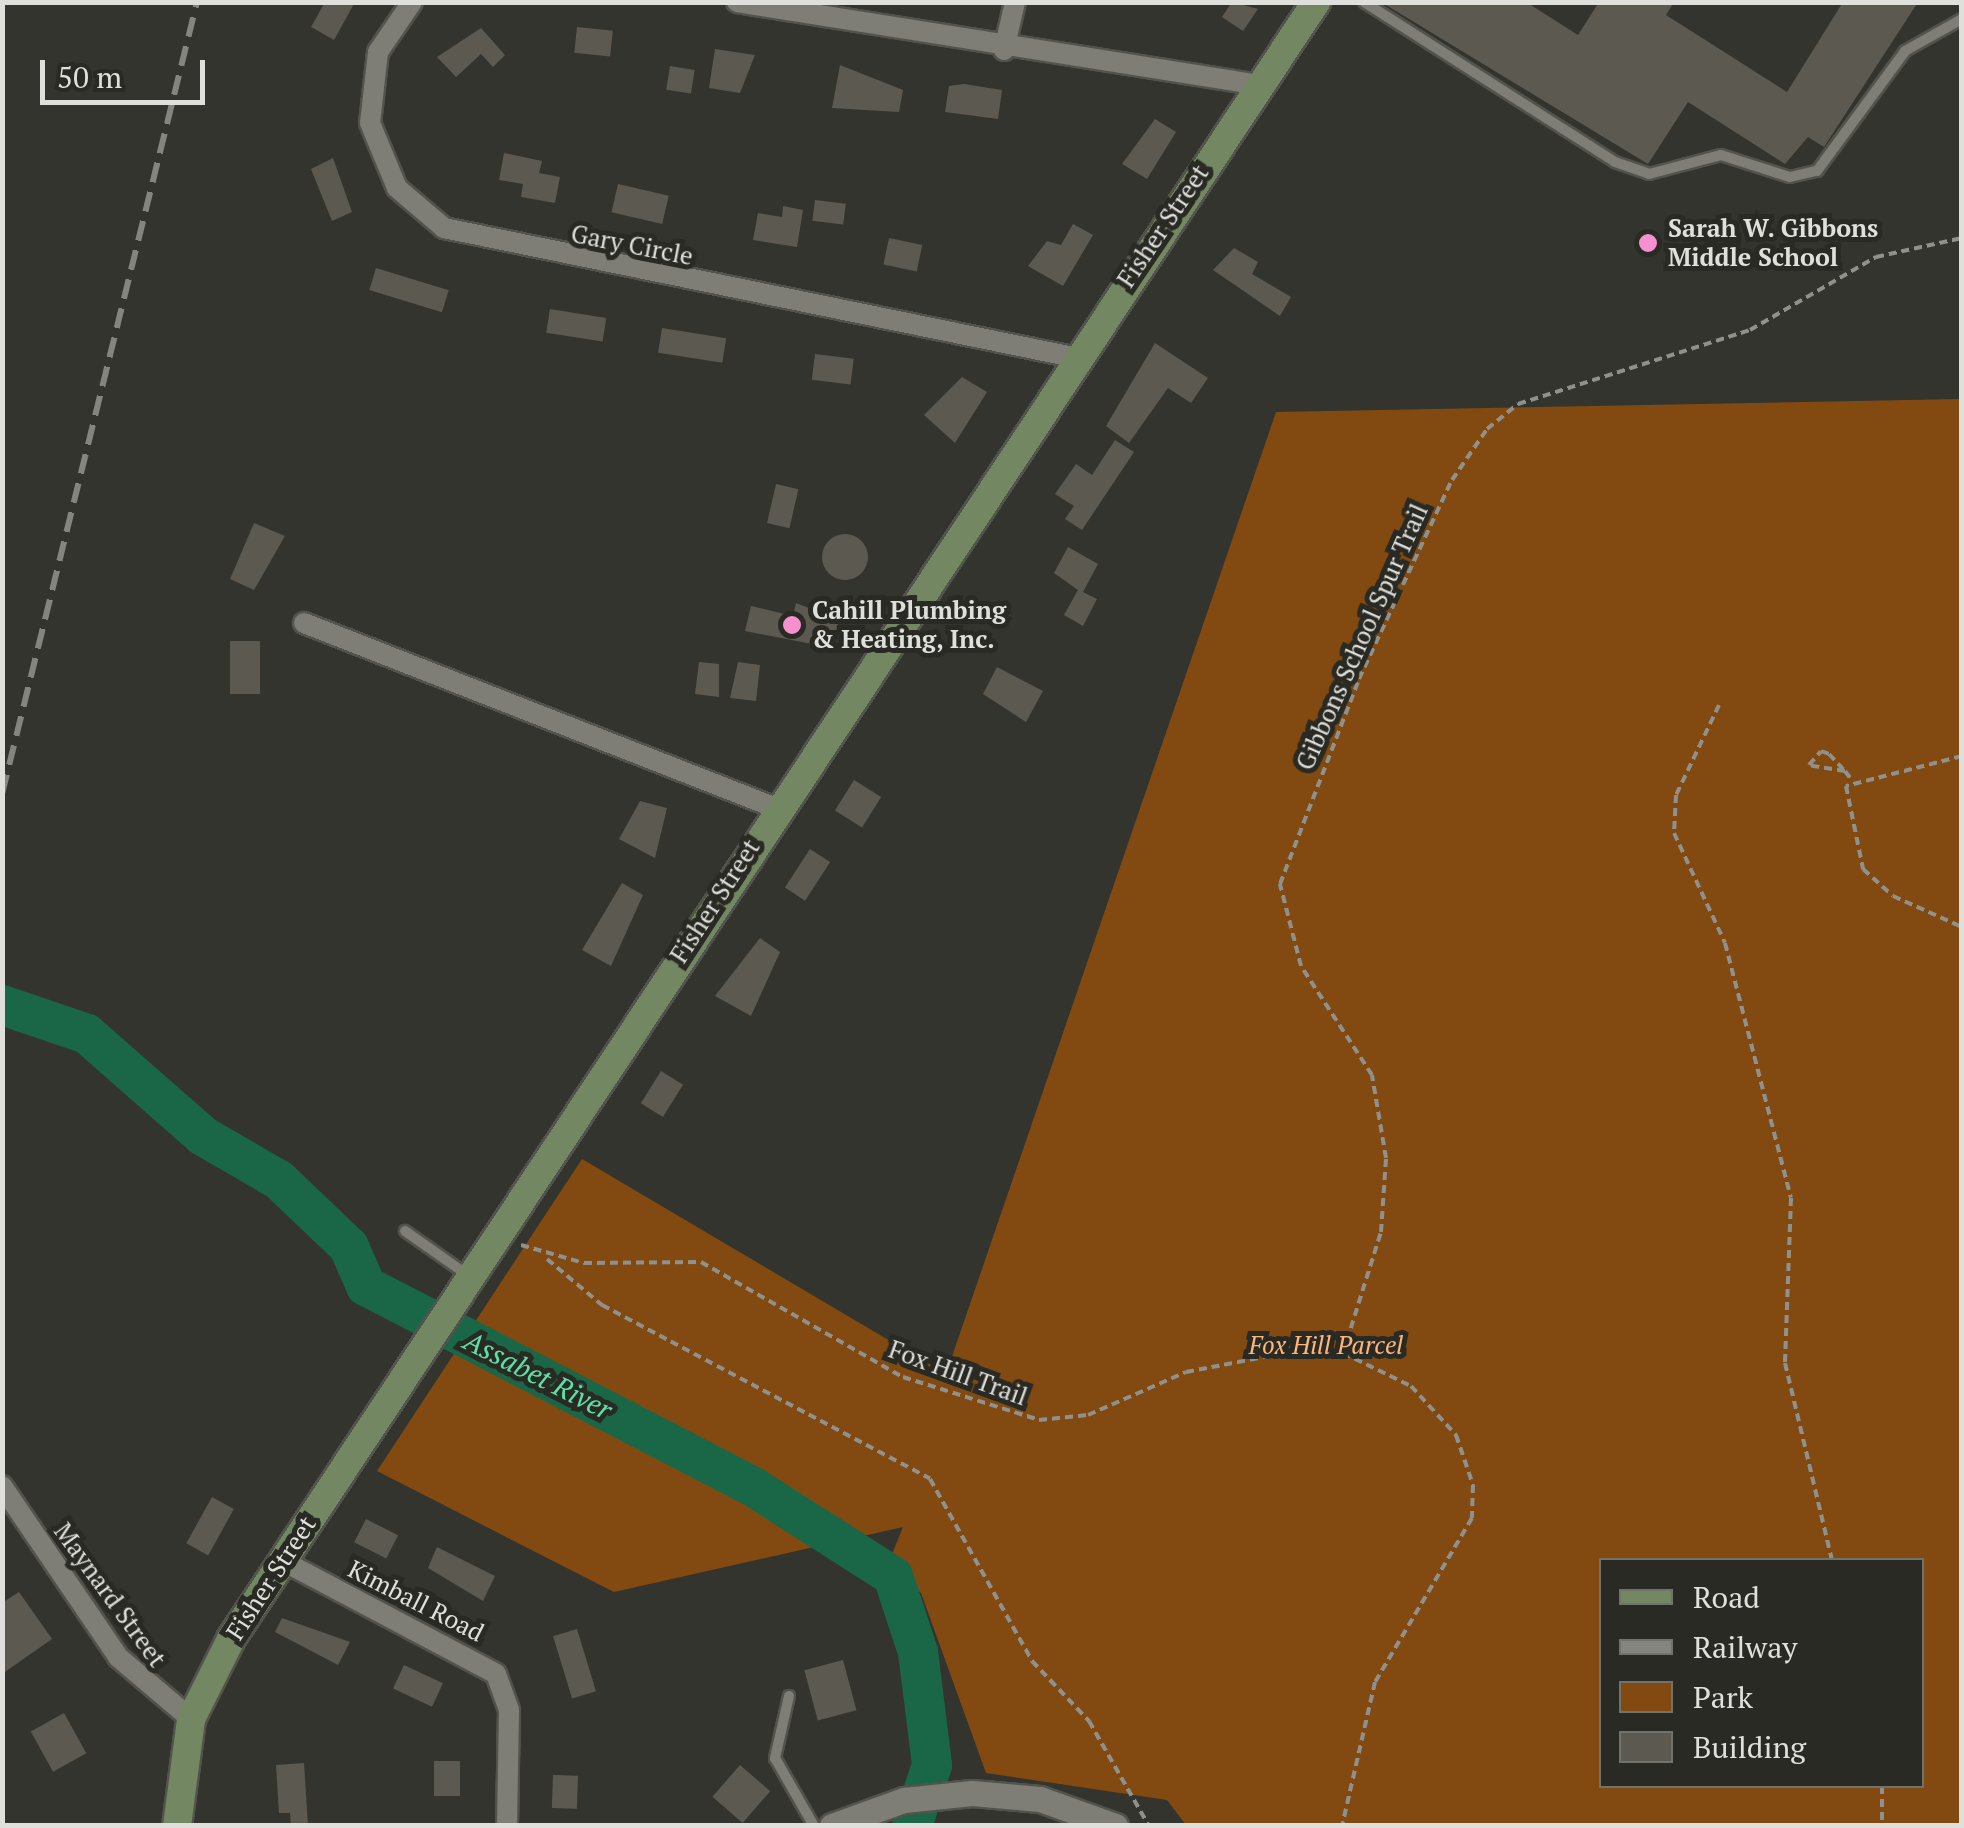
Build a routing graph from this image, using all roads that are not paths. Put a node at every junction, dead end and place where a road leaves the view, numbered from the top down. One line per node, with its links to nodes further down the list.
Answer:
1 (412, 2): 9 (street, Gary Circle)
2 (737, 2): 7 (street)
3 (1015, 2): 7 (street)
4 (1316, 2): 8 (main road, Fisher Street)
5 (1364, 2): 6 (lane)
6 (1962, 19)
7 (1004, 50): 8 (street)
8 (1260, 85): 9 (main road, Fisher Street)
9 (1073, 356): 11 (main road, Fisher Street)
10 (304, 623): 11 (street)
11 (776, 808): 13 (main road, Fisher Street)
12 (405, 1230): 13 (lane)
13 (469, 1277): 15 (main road, Fisher Street)
14 (2, 1486): 17 (street, Maynard Street)
15 (281, 1560): 17 (main road, Fisher Street); 20 (street, Kimball Road)
16 (789, 1696): 18 (lane)
17 (190, 1718): 19 (main road, Fisher Street)
18 (828, 1824): 21 (street)
19 (177, 1826)
20 (507, 1826)
21 (1115, 1826)

